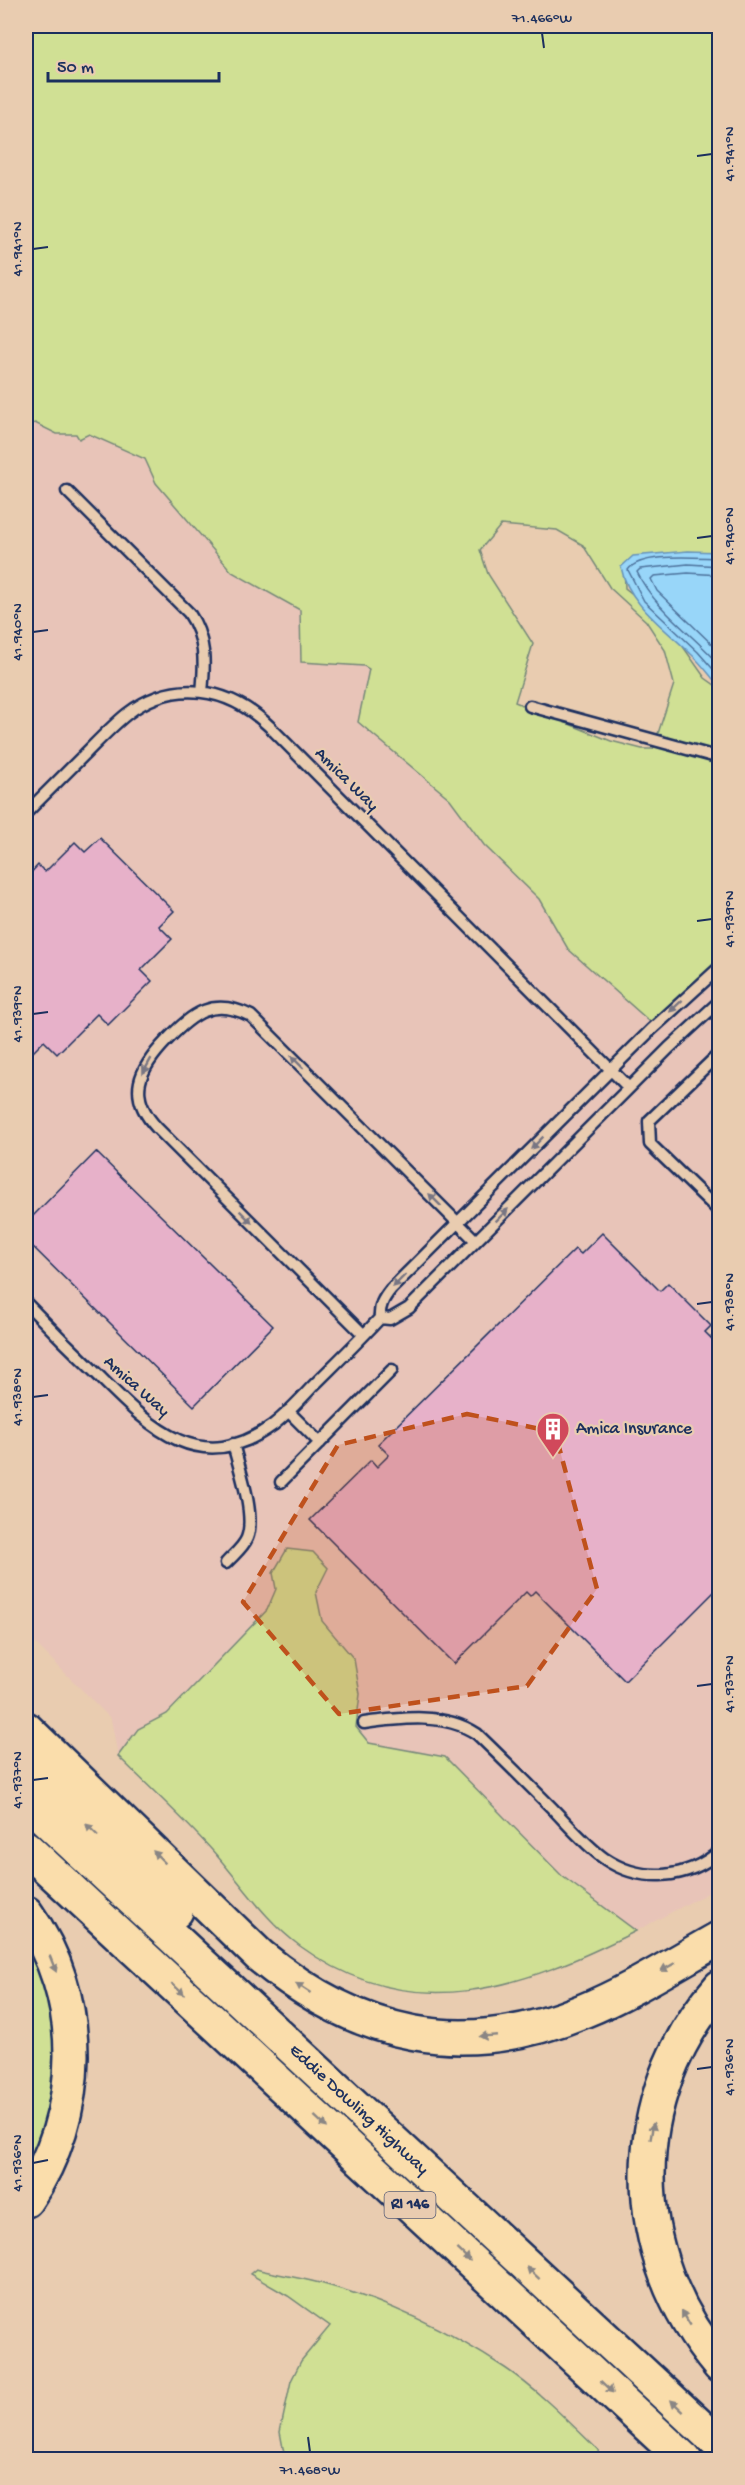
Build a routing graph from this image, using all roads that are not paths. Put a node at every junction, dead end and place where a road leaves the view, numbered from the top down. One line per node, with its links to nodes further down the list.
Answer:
1 (67, 491): 2 (lane)
2 (202, 692): 5 (lane, Amica Way); 9 (lane, Amica Way)
3 (530, 706): 4 (lane)
4 (720, 758)
5 (26, 813)
6 (720, 967): 9 (lane, Amica Way, one-way to 9)
7 (720, 1001): 10 (lane, Amica Way)
8 (720, 1053): 11 (lane)
9 (611, 1069): 10 (lane, Amica Way); 12 (lane, Amica Way, one-way to 12)
10 (629, 1088): 13 (lane, Amica Way, one-way to 10)
11 (720, 1215)
12 (458, 1222): 13 (lane); 15 (lane, Amica Way, one-way to 15); 16 (lane, one-way to 16)
13 (476, 1241): 15 (lane, Amica Way)
14 (26, 1303): 20 (lane, Amica Way)
15 (380, 1318): 16 (lane, Amica Way)
16 (364, 1335): 18 (lane, Amica Way)
17 (392, 1370): 19 (lane)
18 (288, 1411): 19 (lane); 20 (lane, Amica Way)
19 (320, 1443): 21 (lane)
20 (233, 1444): 22 (lane)
21 (281, 1482)
22 (226, 1563)
23 (364, 1722): 28 (lane)
24 (26, 1729): 31 (highway, one-way to 24)
25 (26, 1765): 34 (highway, one-way to 25)
26 (26, 1801): 34 (highway, Eddie Dowling Highway / RI 146)
27 (26, 1848): 32 (highway, Eddie Dowling Highway / RI 146)
28 (720, 1851)
29 (26, 1871): 32 (highway)
30 (26, 1913): 35 (highway, one-way to 35)
31 (720, 1938)
32 (135, 1950): 38 (highway, Eddie Dowling Highway / RI 146, one-way to 38)
33 (720, 1987): 36 (highway, one-way to 33)
34 (425, 2172): 37 (highway, Eddie Dowling Highway / RI 146, one-way to 34)
35 (26, 2199)
36 (720, 2366)
37 (720, 2445)
38 (685, 2460)

